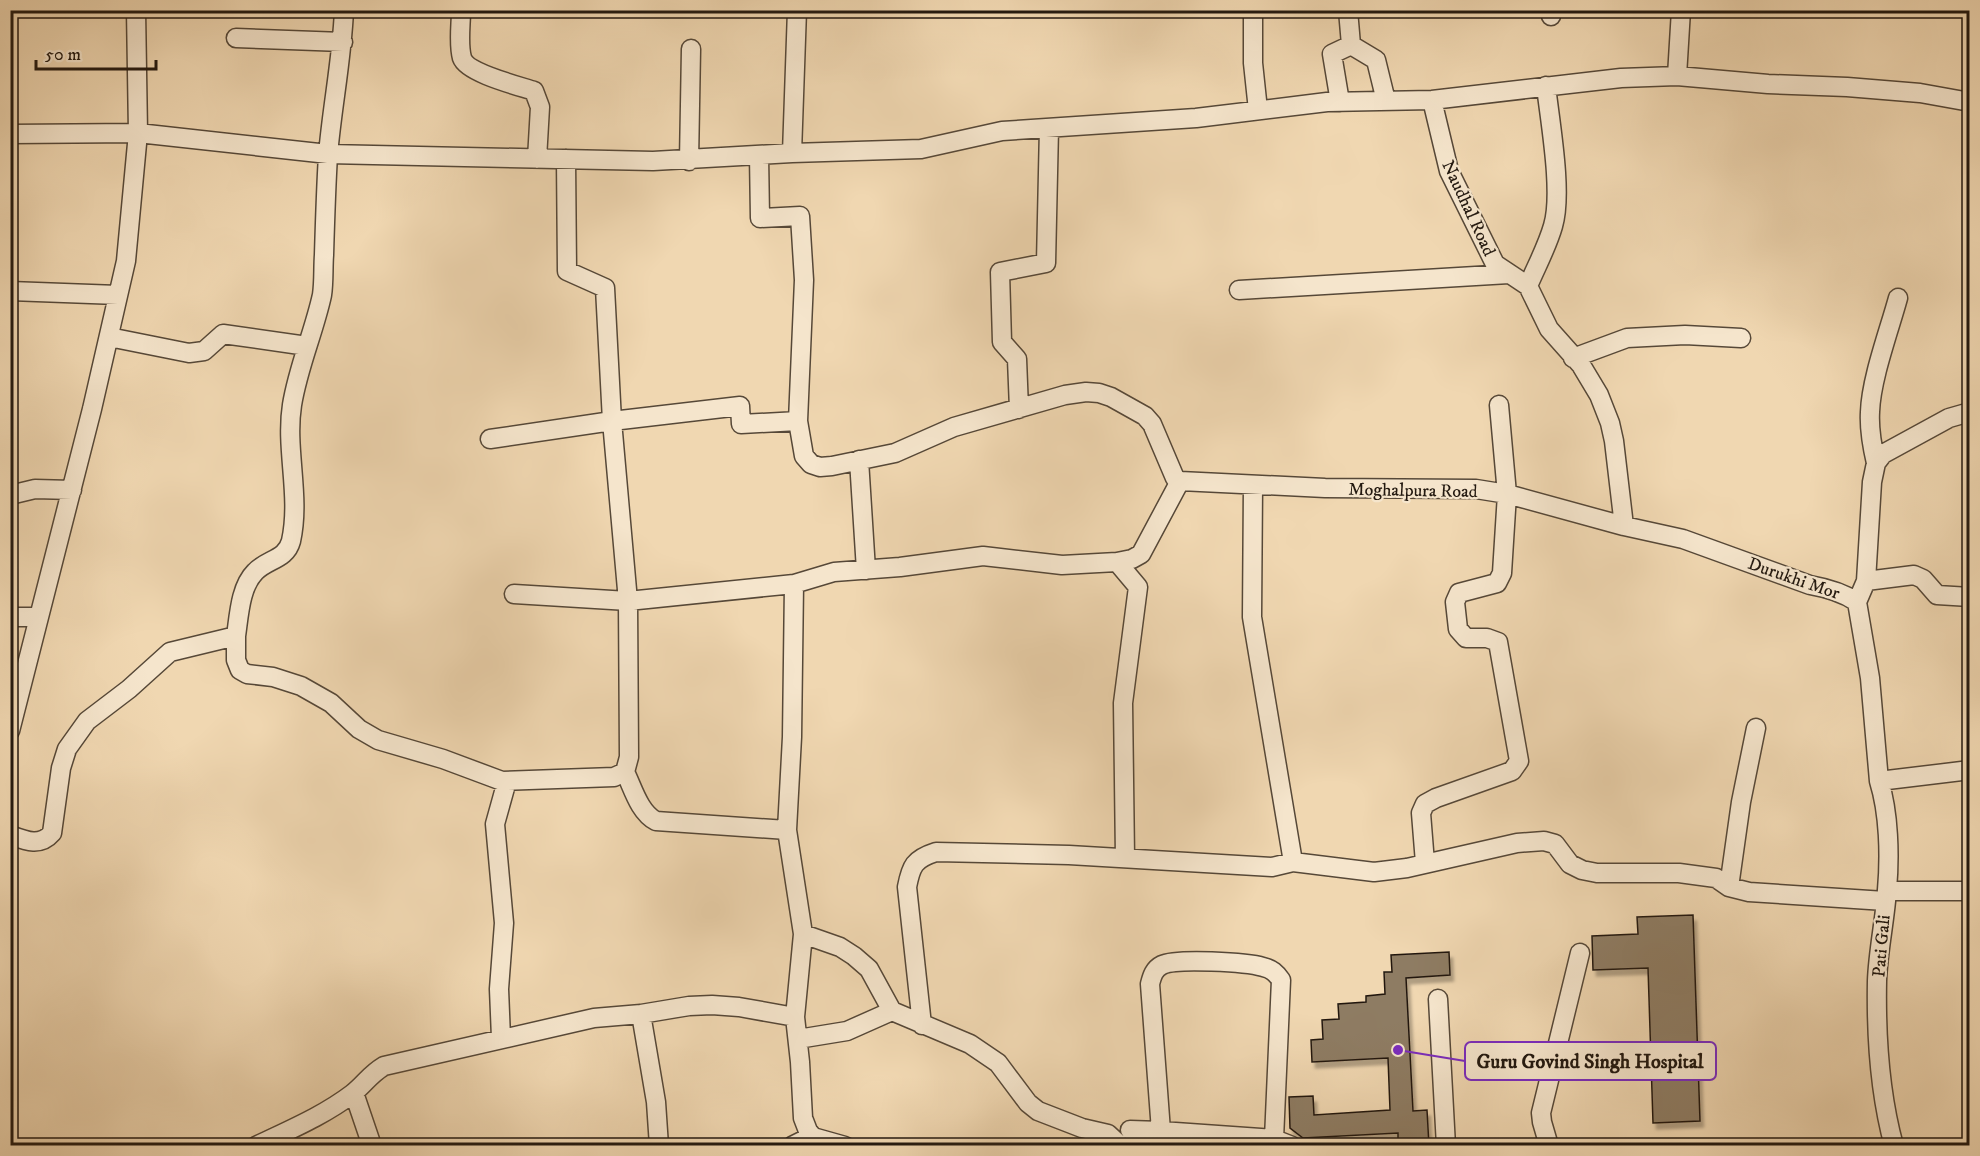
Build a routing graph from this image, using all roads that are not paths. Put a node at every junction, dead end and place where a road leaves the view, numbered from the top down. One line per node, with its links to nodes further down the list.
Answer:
1 (136, 10): 20 (street)
2 (344, 10): 9 (street)
3 (461, 10): 25 (street)
4 (797, 10): 22 (street)
5 (1253, 10): 18 (street)
6 (1348, 10): 10 (street)
7 (1681, 10): 12 (street)
8 (236, 38): 9 (street)
9 (342, 42): 23 (street)
10 (1351, 45): 15 (street); 16 (street)
11 (691, 49): 27 (street)
12 (1677, 76): 13 (street); 17 (street)
13 (1546, 86): 14 (street); 29 (street)
14 (1432, 100): 15 (street); 28 (street, Naudhal Road)
15 (1386, 101): 16 (street)
16 (1340, 102): 18 (street)
17 (1970, 102)
18 (1258, 110): 19 (street)
19 (1049, 128): 22 (street); 39 (street)
20 (138, 133): 21 (street); 23 (street); 32 (street)
21 (10, 134)
22 (792, 153): 24 (street)
23 (328, 154): 25 (street); 36 (street)
24 (759, 155): 27 (street); 42 (street)
25 (537, 159): 26 (street)
26 (566, 159): 27 (street); 41 (street)
27 (689, 161)
28 (1509, 274): 29 (street, Naudhal Road); 30 (street)
29 (1528, 286): 37 (street)
30 (1239, 290)
31 (10, 291): 32 (street)
32 (118, 295): 34 (street)
33 (1898, 297): 45 (street)
34 (109, 337): 36 (street); 48 (street)
35 (1741, 338): 37 (street)
36 (307, 346): 62 (street)
37 (1574, 358): 51 (street)
38 (1499, 405): 49 (street)
39 (1019, 409): 44 (street); 46 (street)
40 (1970, 412): 45 (street)
41 (612, 421): 42 (street); 43 (street); 58 (street)
42 (798, 421): 44 (street)
43 (490, 439)
44 (859, 460): 53 (street)
45 (1876, 463): 54 (street)
46 (1188, 482): 47 (street, Moghalpura Road); 52 (street)
47 (1253, 485): 49 (street, Moghalpura Road); 73 (street)
48 (72, 490): 50 (street); 61 (street)
49 (1507, 494): 51 (street, Moghalpura Road); 74 (street)
50 (10, 495)
51 (1624, 526): 59 (street, Durukhi Mor)
52 (1117, 562): 53 (street); 72 (street)
53 (866, 570): 55 (street)
54 (1866, 581): 57 (street); 59 (street)
55 (794, 584): 58 (street); 70 (street)
56 (514, 594): 58 (street)
57 (1970, 597)
58 (628, 601): 67 (street)
59 (1857, 602): 65 (street, Durukhi Mor)
60 (10, 617): 61 (street)
61 (39, 617): 64 (street)
62 (236, 636): 68 (street); 71 (street)
63 (1756, 728): 75 (street)
64 (10, 731)
65 (1875, 747): 69 (street, Pati Gali)
66 (1970, 770): 69 (street)
67 (625, 772): 68 (street); 70 (street)
68 (502, 781): 85 (street)
69 (1879, 781): 77 (street, Pati Gali)
70 (787, 830): 78 (street)
71 (10, 836)
72 (1125, 858): 73 (street); 84 (street)
73 (1293, 862): 74 (street)
74 (1425, 863): 75 (street)
75 (1729, 887): 77 (street)
76 (1970, 891): 77 (street)
77 (1886, 896): 98 (street, Pati Gali)
78 (803, 934): 81 (street); 83 (street)
79 (1580, 953): 97 (street)
80 (1438, 999): 96 (street)
81 (892, 1011): 84 (street); 86 (street)
82 (641, 1014): 83 (street); 85 (street); 93 (street)
83 (795, 1017): 86 (street)
84 (922, 1025): 89 (street)
85 (501, 1038): 87 (street)
86 (798, 1040): 94 (street)
87 (354, 1093): 91 (street); 92 (street)
88 (1161, 1131): 89 (street); 90 (street); 90 (street)
89 (1125, 1138)
90 (1274, 1139): 95 (street)
91 (256, 1146)
92 (372, 1146)
93 (659, 1146)
94 (844, 1146)
95 (1292, 1146)
96 (1446, 1146)
97 (1549, 1146)
98 (1894, 1146)

